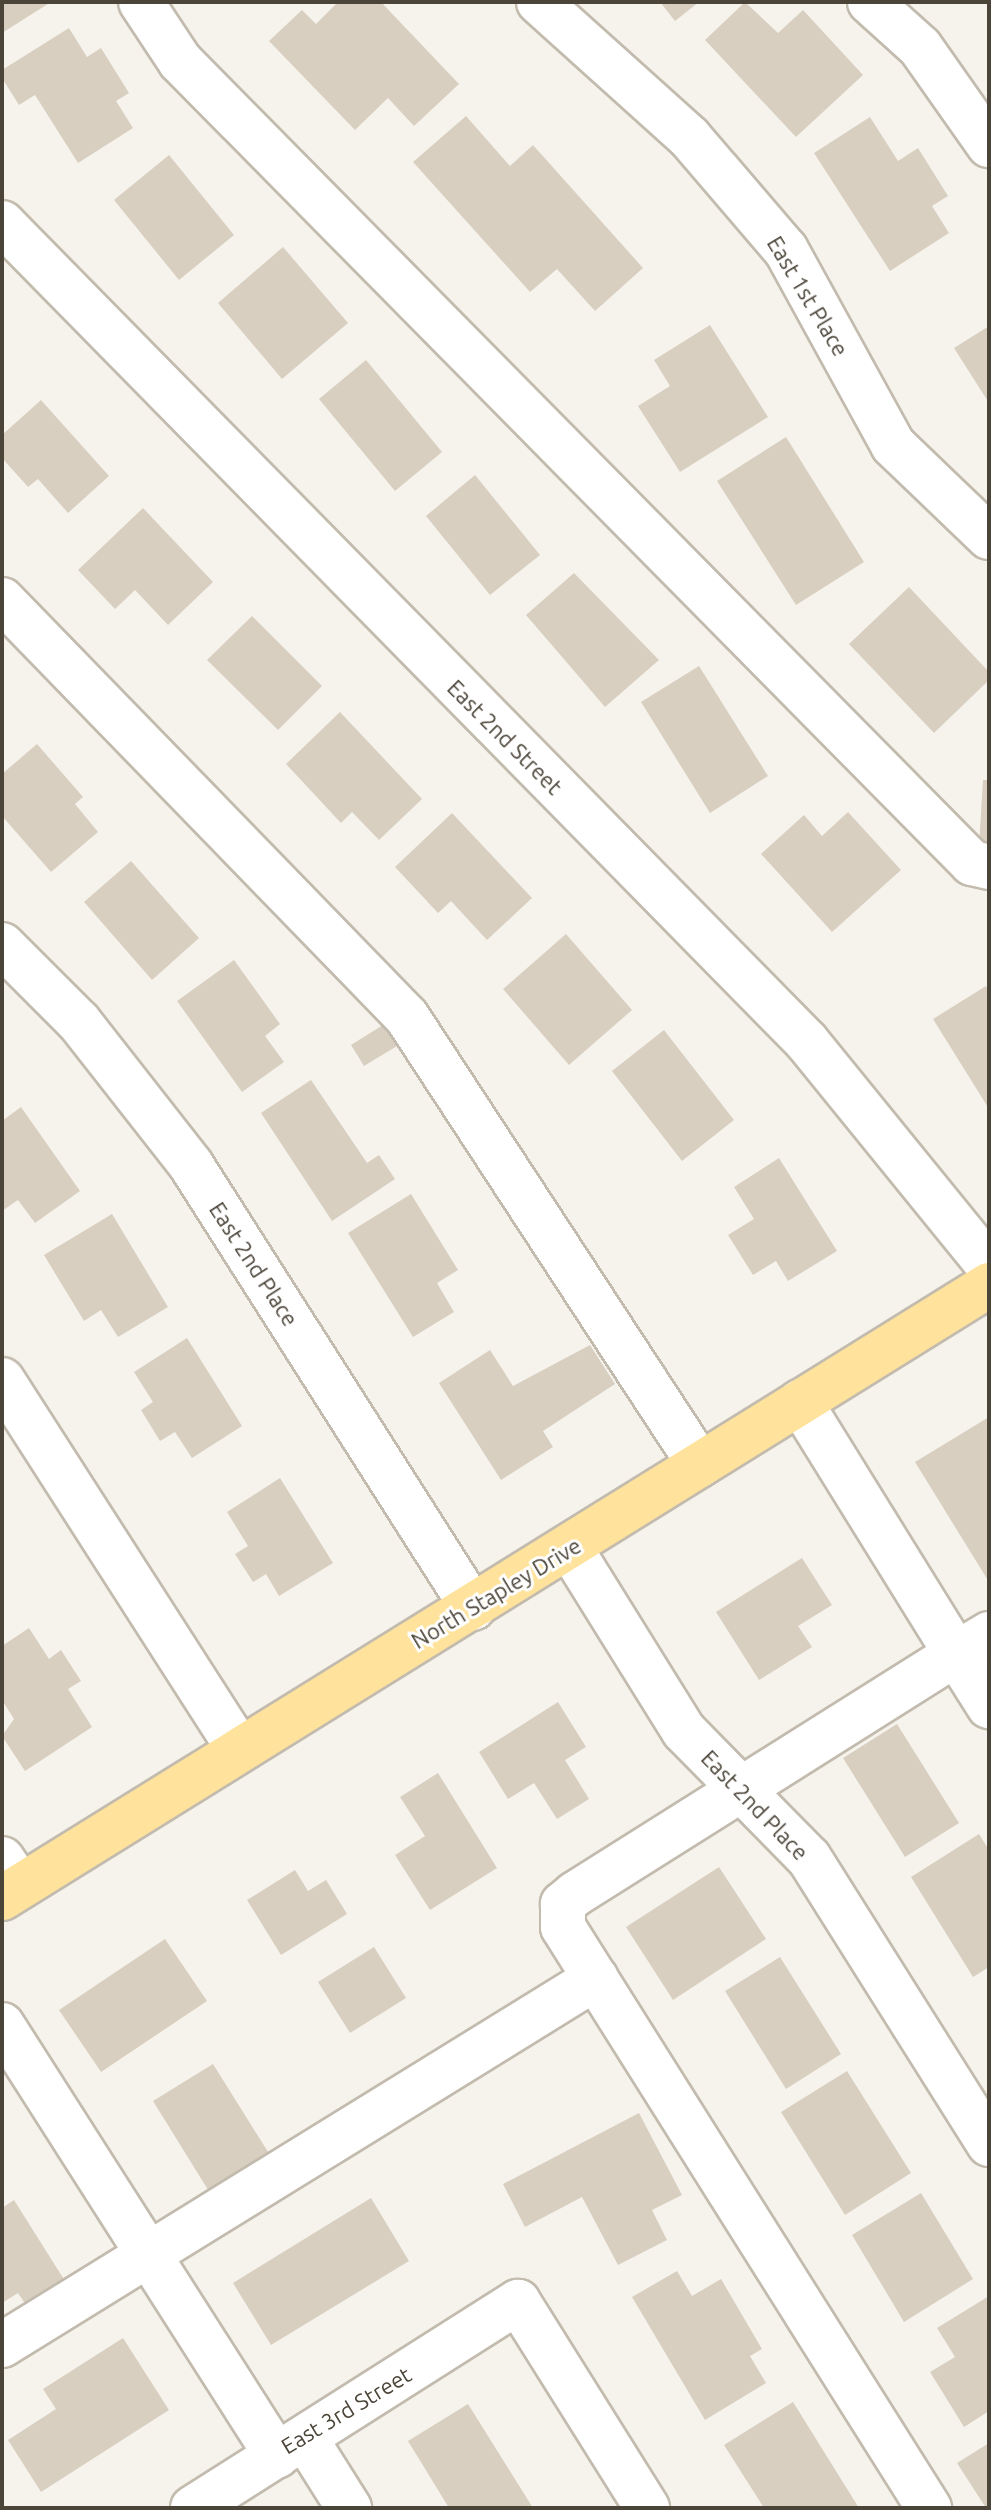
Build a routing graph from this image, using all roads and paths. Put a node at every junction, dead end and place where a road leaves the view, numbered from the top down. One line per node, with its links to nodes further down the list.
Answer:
1 (141, 2): 8 (street)
2 (539, 2): 6 (street, East 1st Place)
3 (870, 2): 4 (street)
4 (989, 145)
5 (2, 223): 10 (street, East 2nd Street)
6 (989, 537)
7 (2, 600): 14 (street)
8 (989, 867)
9 (2, 945): 16 (street, East 2nd Place)
10 (989, 1266)
11 (989, 1285): 13 (main road, North Stapley Drive)
12 (2, 1380): 19 (street)
13 (800, 1402): 14 (main road, North Stapley Drive); 17 (street)
14 (700, 1465): 15 (main road, North Stapley Drive)
15 (570, 1548): 16 (main road, North Stapley Drive); 20 (street, East 2nd Place)
16 (473, 1608): 19 (main road, North Stapley Drive)
17 (972, 1644): 18 (street); 20 (street)
18 (989, 1706)
19 (238, 1748): 21 (main road, North Stapley Drive)
20 (738, 1787): 22 (street); 24 (street, East 2nd Place)
21 (8, 1881)
22 (596, 1978): 25 (street); 31 (street)
23 (2, 2025): 25 (street, East 3rd Street)
24 (989, 2144)
25 (147, 2253): 26 (street); 27 (street, East 3rd Street)
26 (2, 2345)
27 (291, 2447): 28 (street); 29 (street); 30 (street, East 3rd Street)
28 (193, 2508)
29 (349, 2508)
30 (647, 2508)
31 (929, 2508)

